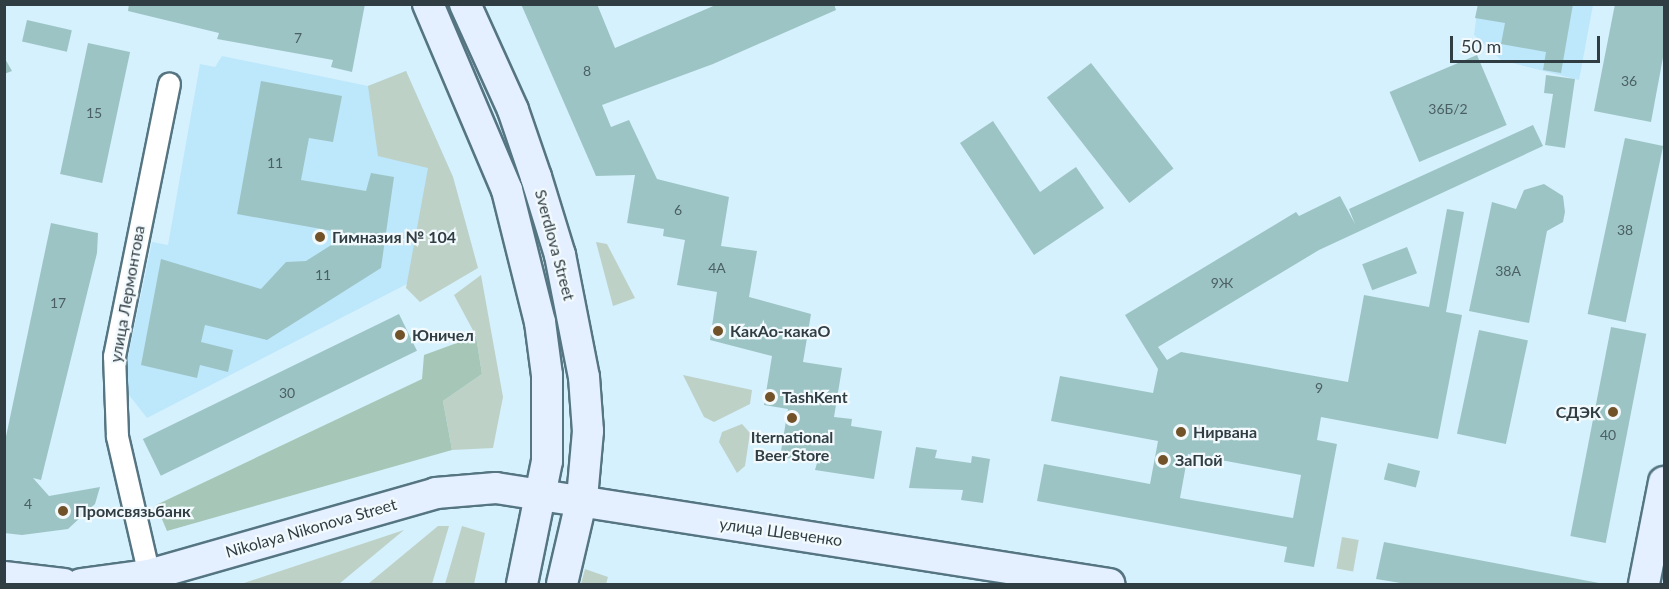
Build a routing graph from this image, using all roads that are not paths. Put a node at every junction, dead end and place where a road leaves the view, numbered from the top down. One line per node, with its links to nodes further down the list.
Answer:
1 (428, 4): 5 (main road, Sverdlova Street)
2 (465, 4): 6 (main road, Sverdlova Street)
3 (169, 84): 7 (street, улица Лермонтова)
4 (1665, 482): 14 (main road)
5 (542, 492): 6 (main road, улица Шевченко); 7 (main road, Nikolaya Nikonova Street); 11 (main road, Sverdlova Street)
6 (582, 498): 12 (main road, Sverdlova Street); 13 (main road, улица Шевченко)
7 (149, 575): 10 (main road, Nikolaya Nikonova Street)
8 (4, 577): 9 (main road)
9 (64, 585)
10 (81, 585)
11 (522, 585)
12 (562, 585)
13 (1110, 585)
14 (1644, 585)

